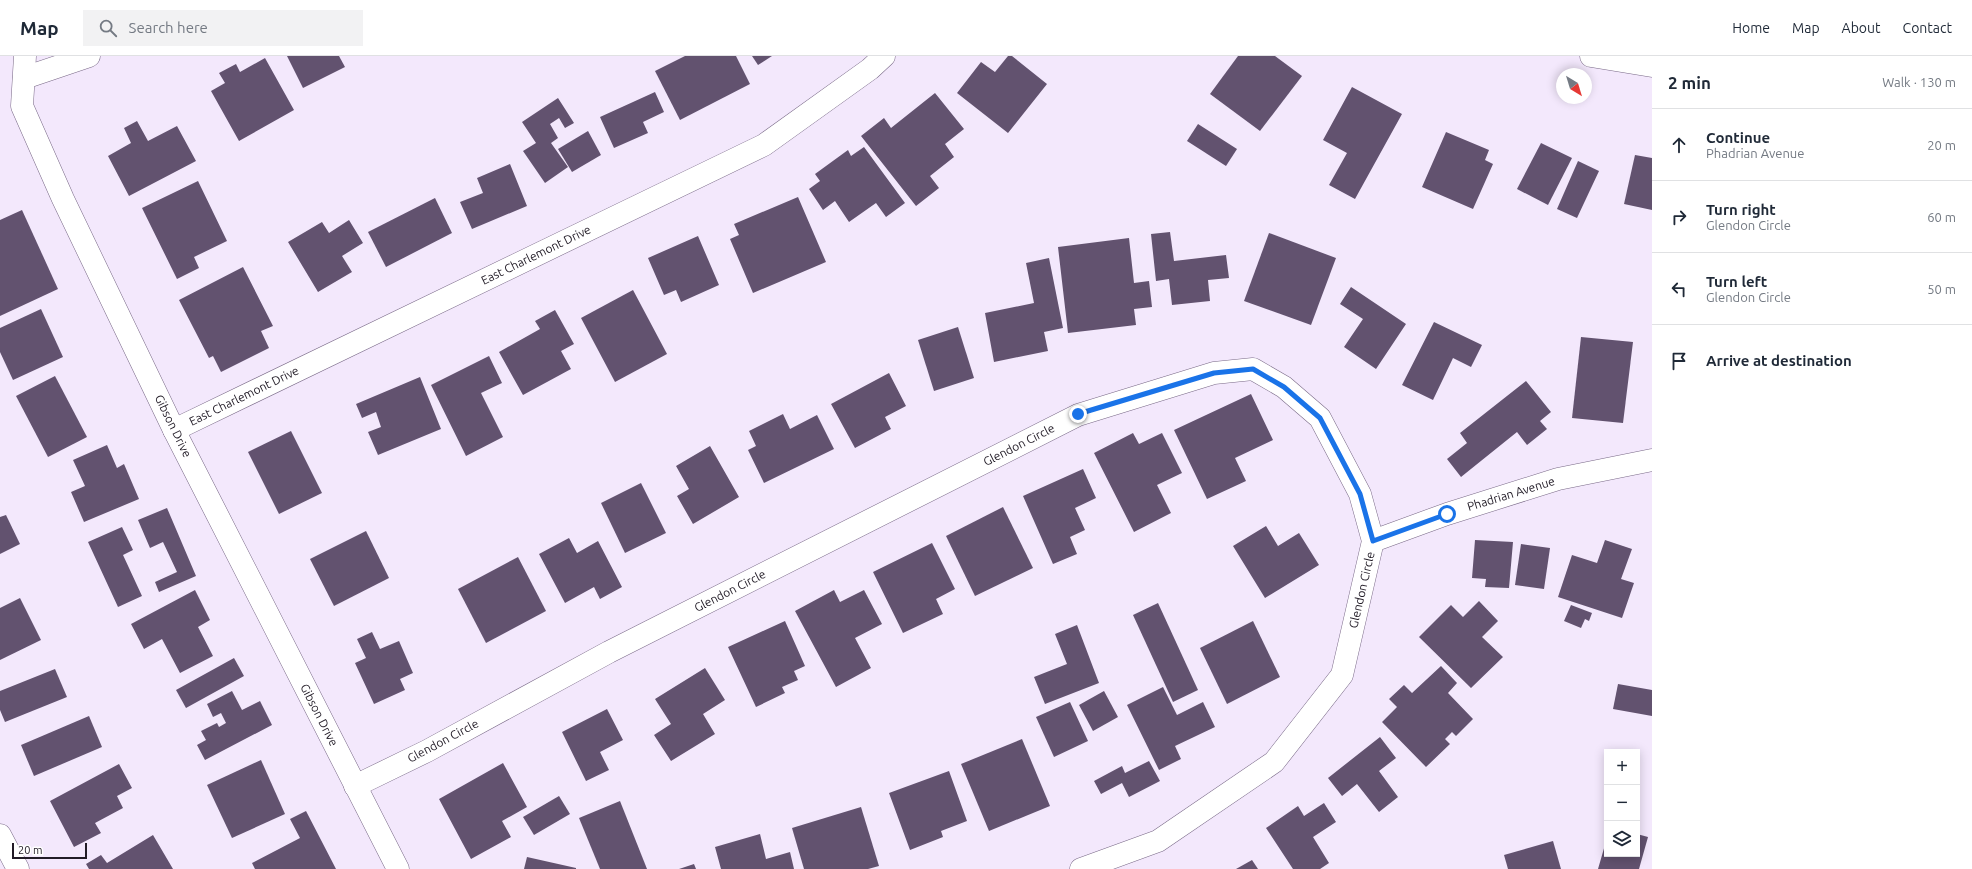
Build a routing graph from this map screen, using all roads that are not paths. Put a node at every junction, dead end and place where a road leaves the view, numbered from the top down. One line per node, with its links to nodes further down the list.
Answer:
1 (25, 56): 6 (street, Gibson Drive)
2 (89, 56): 6 (street)
3 (884, 56): 7 (street, East Charlemont Drive)
4 (1591, 56): 5 (street)
5 (1652, 66)
6 (24, 78): 7 (street, Gibson Drive)
7 (174, 430): 10 (street, Gibson Drive)
8 (1652, 460): 9 (street, Phadrian Avenue)
9 (1373, 541): 10 (street, Glendon Circle); 14 (street, Glendon Circle)
10 (355, 786): 13 (street)
11 (0, 835): 12 (street)
12 (18, 869)
13 (398, 869)
14 (1081, 869)

